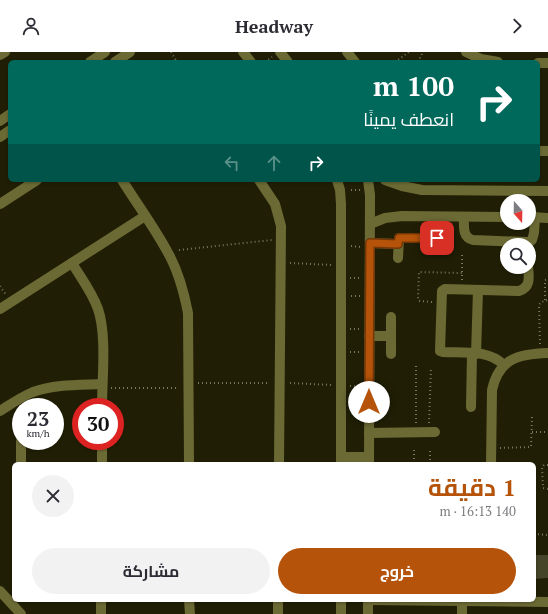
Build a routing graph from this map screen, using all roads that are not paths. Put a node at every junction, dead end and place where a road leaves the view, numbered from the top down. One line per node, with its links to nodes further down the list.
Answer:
1 (5, 52): 8 (street)
2 (105, 52): 9 (street)
3 (130, 52): 10 (street)
4 (243, 52): 11 (street)
5 (280, 52): 12 (street)
6 (347, 52): 13 (street)
7 (466, 52): 14 (street)
8 (0, 55)
9 (93, 60)
10 (118, 60)
11 (249, 60)
12 (286, 60)
13 (353, 60)
14 (487, 60)
15 (34, 182): 22 (street)
16 (123, 182): 23 (street)
17 (260, 182): 60 (street)
18 (338, 182): 56 (street)
19 (368, 182): 28 (street)
20 (391, 182): 21 (street)
21 (548, 191)
22 (0, 204)
23 (145, 216): 34 (street); 59 (street)
24 (464, 217): 25 (street); 28 (street); 30 (street)
25 (500, 217)
26 (536, 217): 27 (street)
27 (548, 218)
28 (370, 224): 32 (street)
29 (449, 238): 31 (street)
30 (500, 241)
31 (398, 244): 32 (street); 33 (street)
32 (370, 245): 39 (street)
33 (398, 258)
34 (72, 263): 37 (street); 45 (street)
35 (528, 274): 36 (street)
36 (478, 290): 43 (street); 43 (street)
37 (0, 309)
38 (391, 317): 40 (street)
39 (369, 332): 40 (street); 52 (street)
40 (391, 336): 42 (street)
41 (544, 353): 44 (street)
42 (391, 354)
43 (474, 354): 44 (street); 49 (street)
44 (504, 365): 61 (street)
45 (102, 386): 46 (street); 47 (street)
46 (26, 398)
47 (102, 398)
48 (12, 406): 50 (street)
49 (470, 407)
50 (0, 411)
51 (432, 432): 52 (street)
52 (369, 433): 55 (street)
53 (21, 450): 57 (street)
54 (102, 450): 58 (street)
55 (369, 460): 56 (street)
56 (341, 461)
57 (21, 462)
58 (102, 462)
59 (189, 462)
60 (279, 462)
61 (491, 462)
62 (0, 591): 72 (street)
63 (19, 602): 72 (street)
64 (101, 602): 73 (street)
65 (190, 602): 74 (street)
66 (278, 602): 75 (street)
67 (341, 602): 76 (street)
68 (368, 602): 77 (street)
69 (462, 602): 78 (street)
70 (536, 602): 71 (street)
71 (548, 602)
72 (20, 613)
73 (101, 614)
74 (190, 614)
75 (278, 614)
76 (341, 614)
77 (368, 614)
78 (462, 614)

